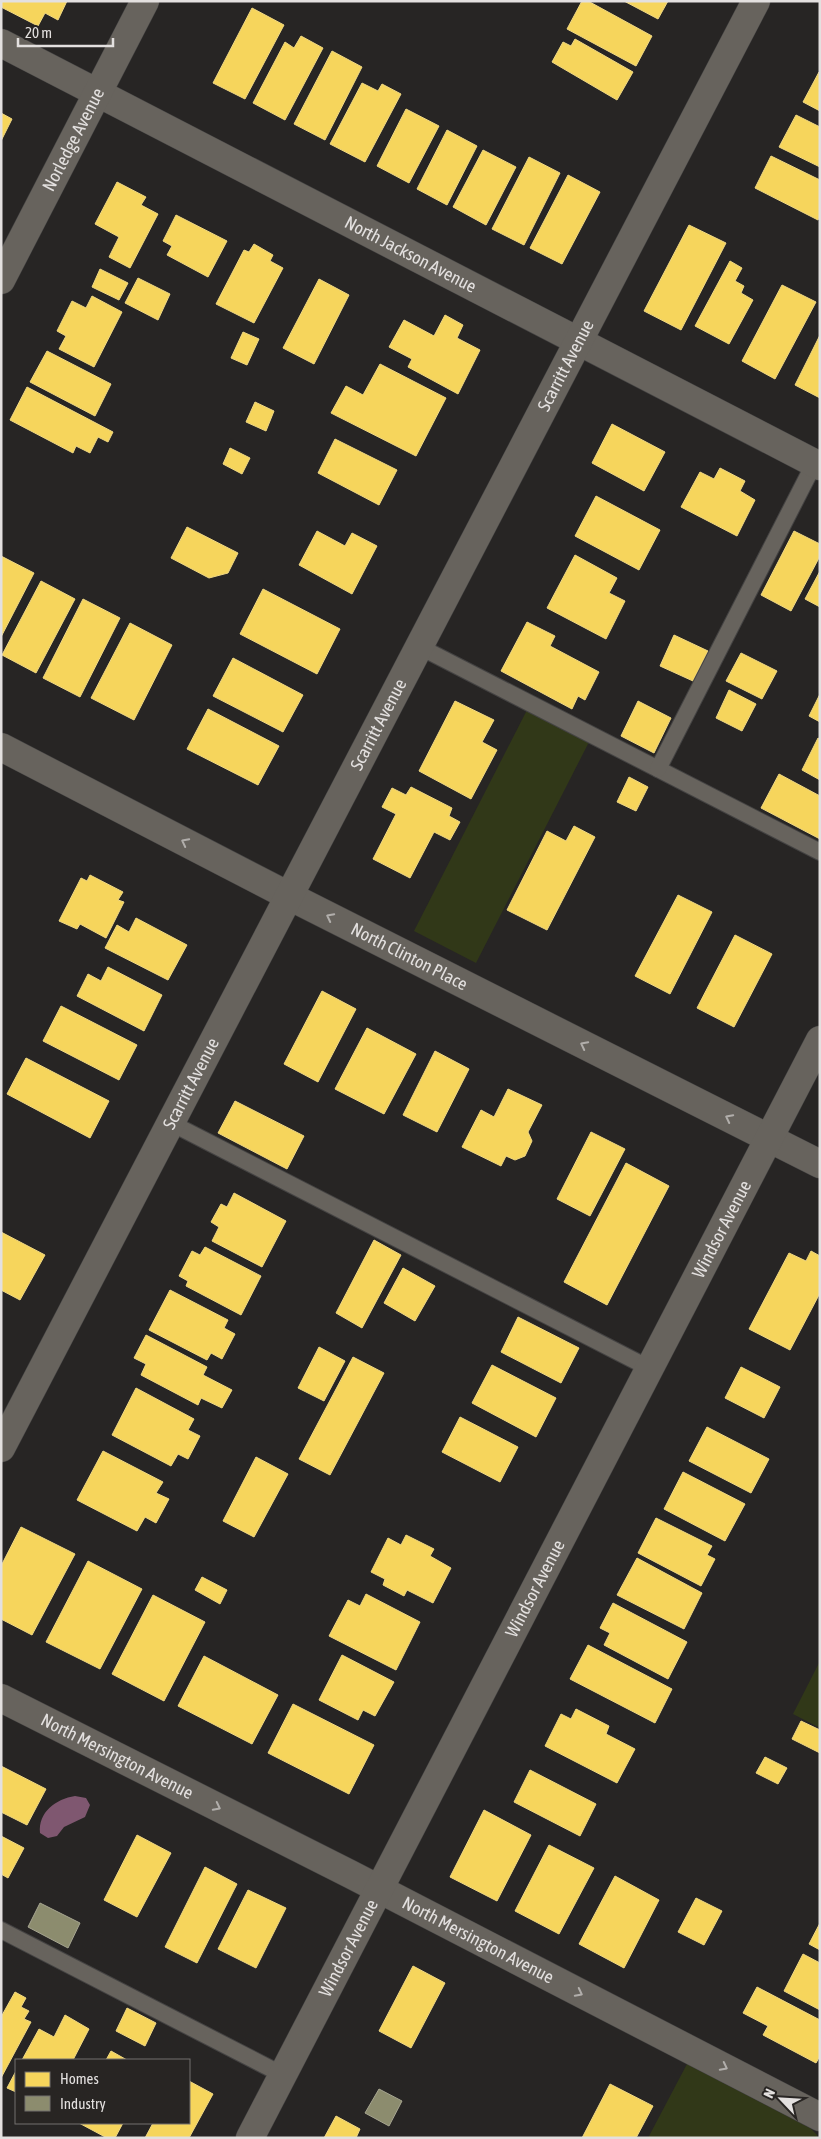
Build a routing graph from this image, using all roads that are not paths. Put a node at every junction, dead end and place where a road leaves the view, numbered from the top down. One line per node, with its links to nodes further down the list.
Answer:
1 (146, 1): 4 (street, Norledge Avenue)
2 (756, 1): 6 (street, Scarritt Avenue)
3 (1, 43): 4 (street, North Jackson Avenue)
4 (98, 92): 5 (street, Norledge Avenue); 6 (street, North Jackson Avenue)
5 (1, 280)
6 (580, 343): 7 (street, North Jackson Avenue); 8 (street, Scarritt Avenue)
7 (817, 465): 10 (lane)
8 (420, 647): 10 (lane); 12 (street, Scarritt Avenue)
9 (1, 747): 12 (street, North Clinton Place, one-way to 9)
10 (658, 769): 11 (lane)
11 (820, 852)
12 (289, 896): 14 (street, Scarritt Avenue); 15 (street, North Clinton Place, one-way to 12)
13 (820, 1040): 15 (street, Windsor Avenue)
14 (171, 1123): 17 (lane); 18 (street, Scarritt Avenue)
15 (768, 1138): 16 (street, North Clinton Place); 17 (street, Windsor Avenue)
16 (820, 1164)
17 (649, 1368): 20 (street, Windsor Avenue)
18 (1, 1448)
19 (1, 1698): 20 (street, North Mersington Avenue, one-way to 20)
20 (380, 1889): 22 (street, Windsor Avenue); 23 (street, North Mersington Avenue, one-way to 23)
21 (1, 1930): 22 (lane)
22 (283, 2075): 24 (street, Windsor Avenue)
23 (820, 2117)
24 (250, 2138)

